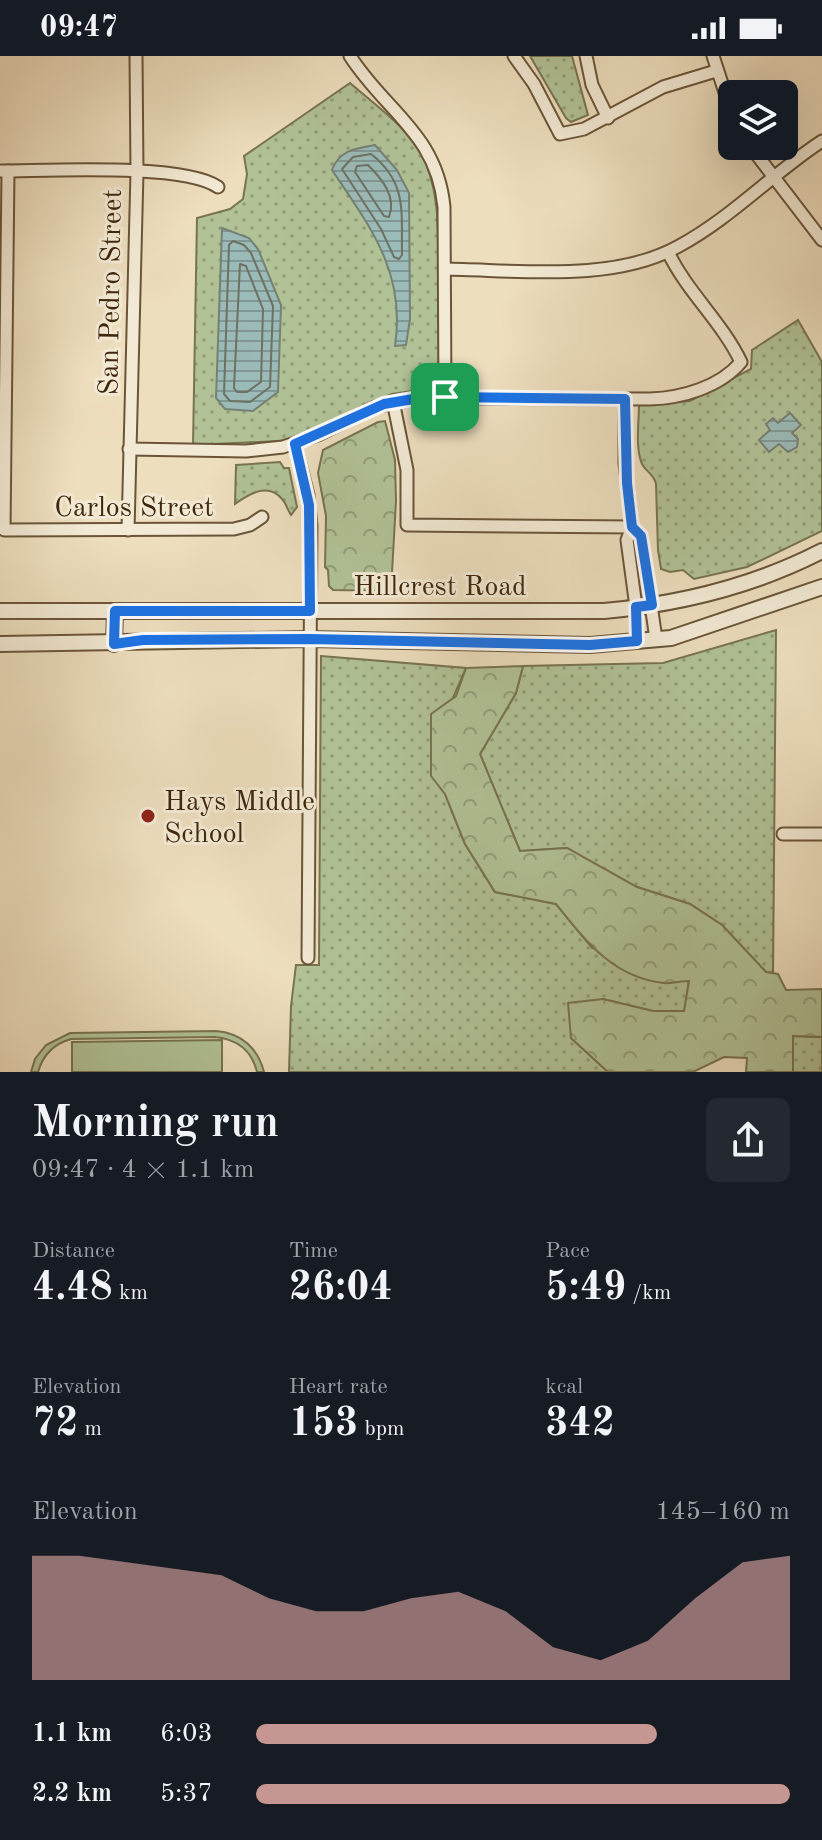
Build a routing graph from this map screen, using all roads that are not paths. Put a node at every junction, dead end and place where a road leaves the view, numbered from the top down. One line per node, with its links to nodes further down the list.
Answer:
1 (136, 56): 12 (street, San Pedro Street)
2 (350, 56): 17 (street)
3 (514, 56): 8 (street)
4 (586, 56): 8 (street)
5 (713, 56): 6 (street)
6 (716, 71): 7 (street); 8 (street)
7 (719, 80)
8 (608, 118)
9 (822, 141): 13 (street)
10 (760, 160): 13 (street)
11 (4, 171): 12 (street); 25 (street, Carlos Street)
12 (137, 172): 14 (street); 22 (street, San Pedro Street)
13 (772, 177): 15 (street); 16 (street)
14 (218, 187)
15 (822, 240)
16 (668, 252): 17 (street); 19 (street)
17 (445, 269): 18 (street)
18 (445, 397): 19 (street); 20 (street)
19 (625, 399): 24 (street)
20 (393, 401): 21 (street); 24 (street)
21 (295, 444): 22 (street); 32 (street)
22 (129, 449): 25 (street, San Pedro Street)
23 (262, 517): 25 (street, Carlos Street)
24 (632, 527): 28 (street); 29 (street)
25 (128, 530)
26 (822, 551): 28 (street, Hillcrest Road)
27 (822, 587): 34 (street, Hillcrest Road)
28 (652, 605): 29 (street, Hillcrest Road); 34 (street)
29 (636, 607): 32 (street, Hillcrest Road); 35 (street)
30 (0, 611): 31 (street, Hillcrest Road)
31 (115, 611): 32 (street, Hillcrest Road); 37 (street)
32 (310, 611): 33 (street)
33 (310, 639): 35 (street, Hillcrest Road); 37 (street, Hillcrest Road); 40 (street)
34 (656, 639): 35 (street, Hillcrest Road)
35 (637, 641)
36 (0, 644): 37 (street, Hillcrest Road)
37 (114, 644)
38 (783, 834): 39 (street)
39 (822, 834)
40 (308, 958)

